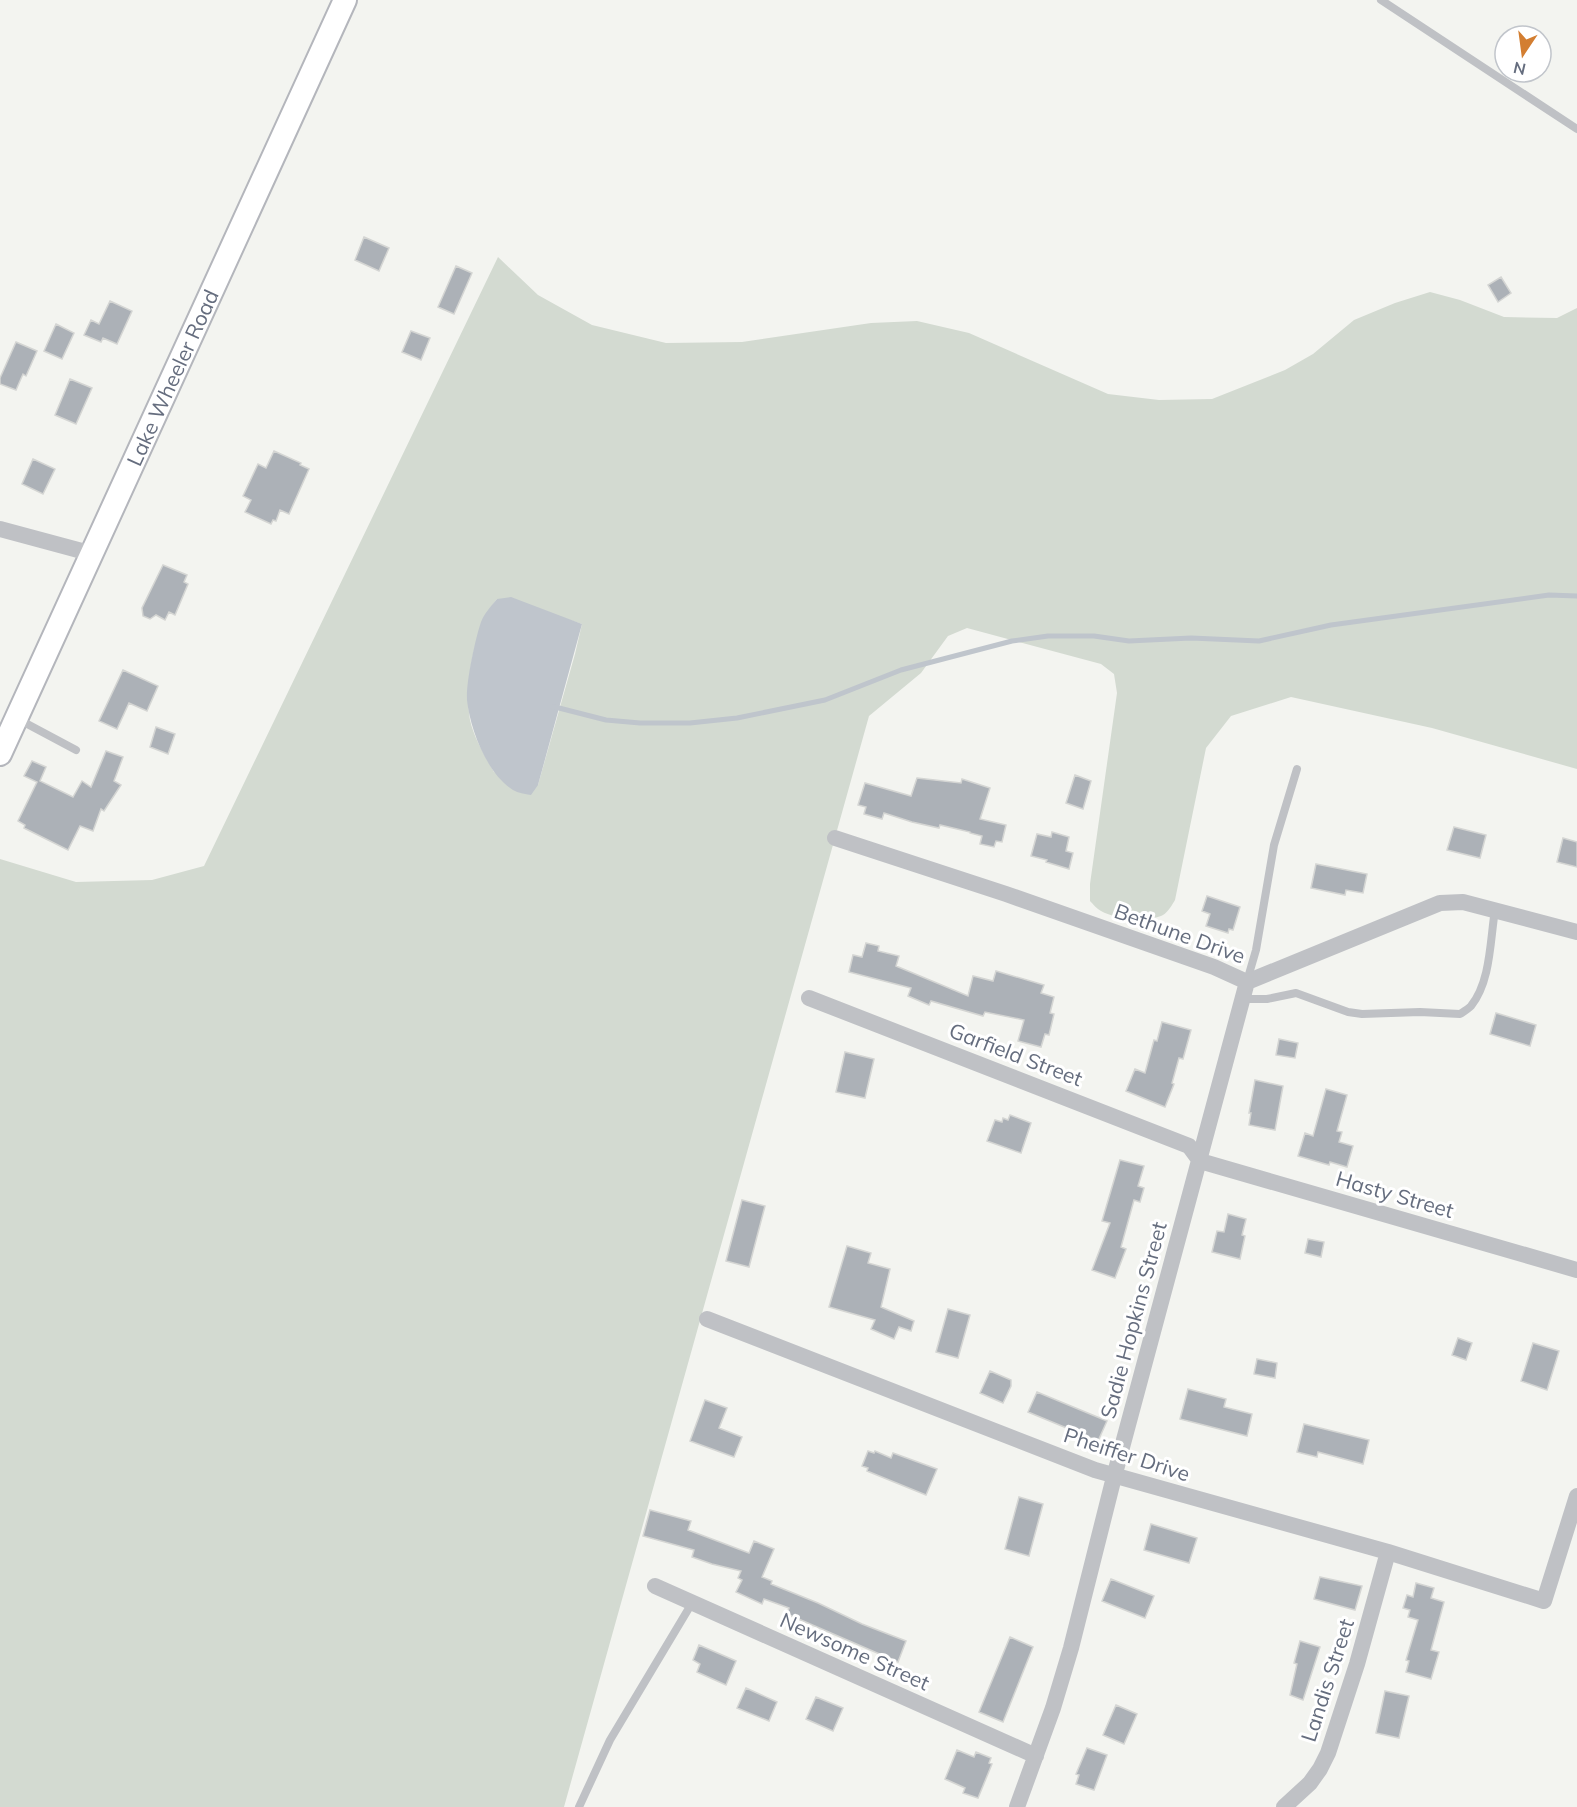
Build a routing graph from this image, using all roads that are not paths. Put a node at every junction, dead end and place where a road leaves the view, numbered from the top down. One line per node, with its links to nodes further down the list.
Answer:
1 (345, 0): 5 (street, Lake Wheeler Road)
2 (1381, 0): 3 (lane)
3 (1577, 129)
4 (0, 529): 5 (street)
5 (93, 554): 6 (street, Lake Wheeler Road)
6 (16, 718): 7 (lane); 8 (street, Lake Wheeler Road)
7 (76, 750)
8 (0, 754)
9 (1297, 769): 13 (lane)
10 (835, 838): 13 (street, Bethune Drive)
11 (1495, 910): 12 (street, Bethune Drive); 13 (street, Bethune Drive); 15 (lane)
12 (1577, 932)
13 (1247, 982): 15 (street, Sadie Hopkins Street)
14 (808, 998): 16 (street, Garfield Street)
15 (1243, 999): 16 (street, Sadie Hopkins Street)
16 (1200, 1161): 17 (street, Hasty Street); 19 (street, Sadie Hopkins Street)
17 (1577, 1270)
18 (708, 1318): 19 (street, Pheiffer Drive)
19 (1114, 1477): 21 (street, Pheiffer Drive); 24 (street, Sadie Hopkins Street)
20 (1577, 1497): 21 (street, Pheiffer Drive)
21 (1388, 1552): 27 (street, Landis Street)
22 (655, 1586): 23 (street, Newsome Street)
23 (692, 1603): 24 (street, Newsome Street); 25 (lane)
24 (1036, 1756): 26 (street, Sadie Hopkins Street)
25 (579, 1807)
26 (1017, 1807)
27 (1284, 1807)

